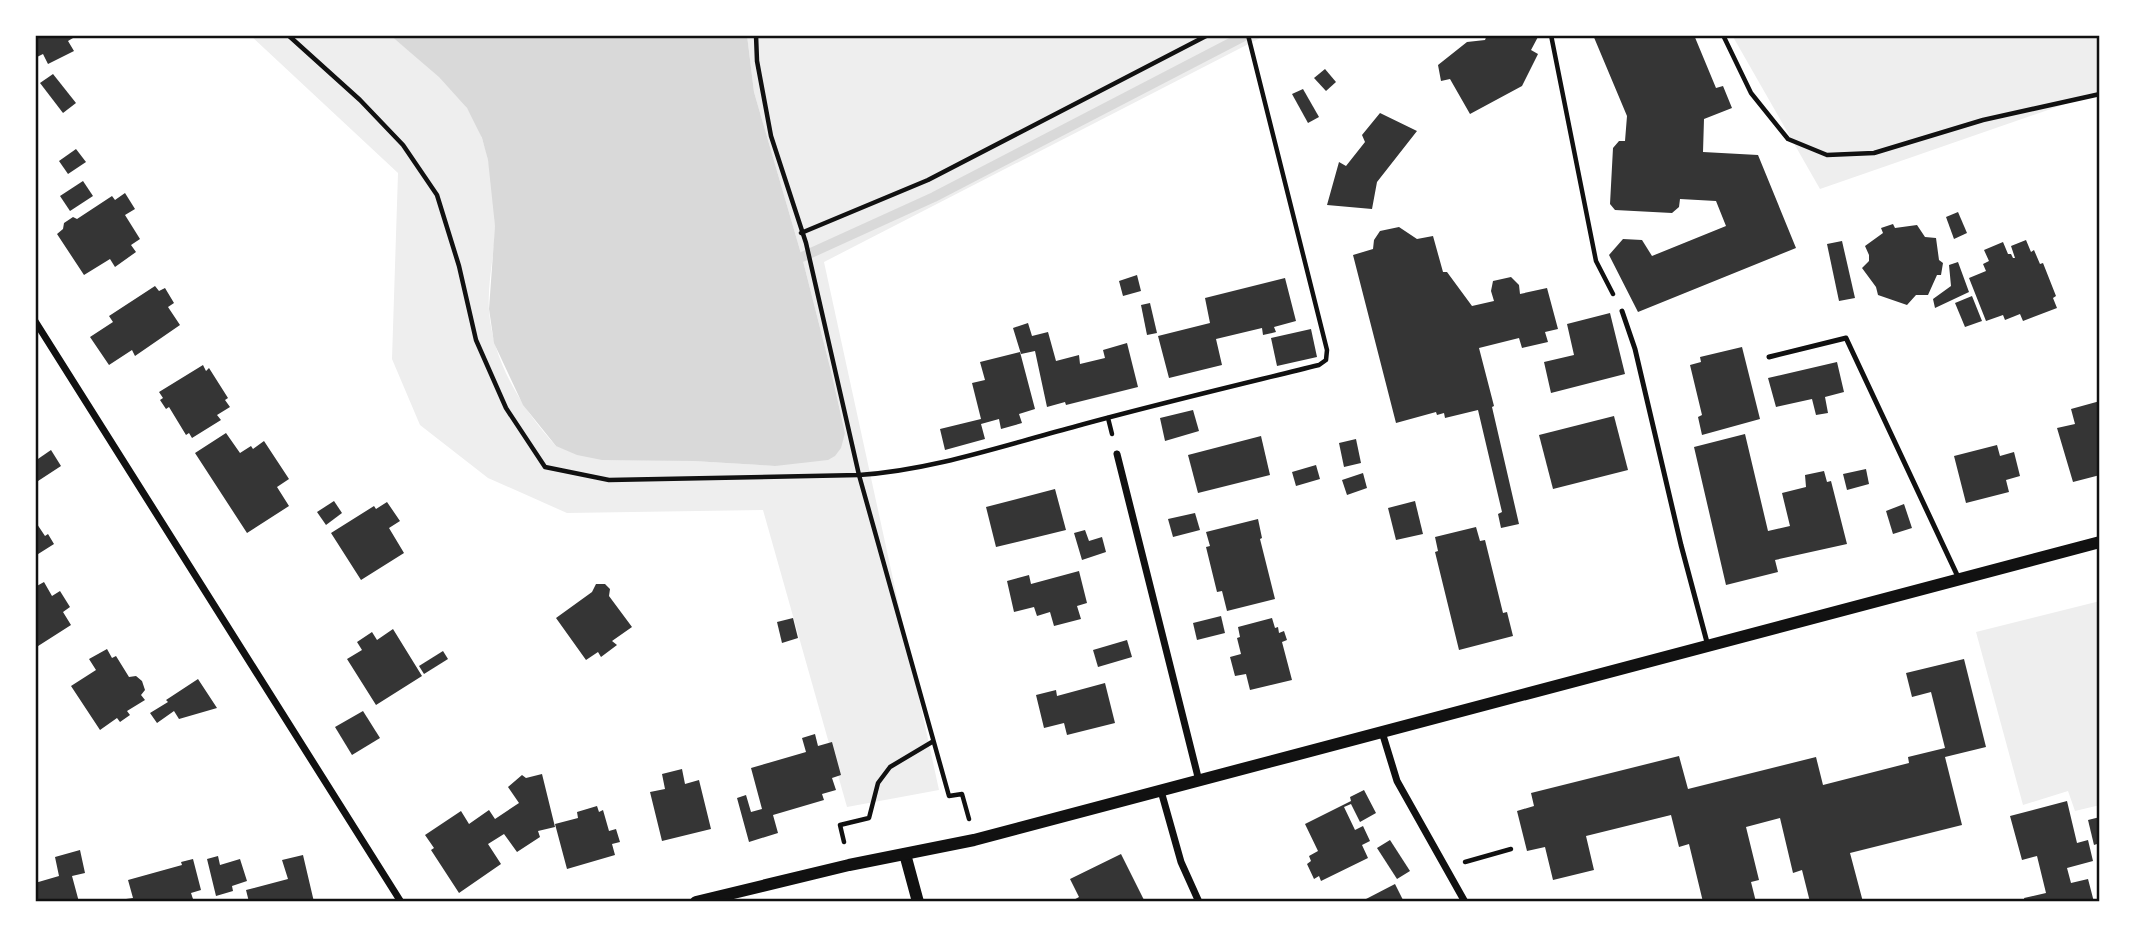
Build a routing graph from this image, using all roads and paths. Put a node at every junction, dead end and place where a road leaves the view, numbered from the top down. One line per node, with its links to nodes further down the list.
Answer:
1 (288, 35): 13 (path)
2 (756, 35): 8 (path)
3 (1208, 35): 8 (path)
4 (1248, 35): 13 (path)
5 (1551, 35): 9 (path)
6 (1723, 35): 7 (path)
7 (2100, 94)
8 (801, 233): 13 (path)
9 (1622, 311): 16 (lane)
10 (35, 321): 26 (street)
11 (1769, 357): 15 (lane)
12 (1117, 454): 19 (street)
13 (859, 475): 18 (path)
14 (2100, 542): 15 (street)
15 (1959, 579): 16 (street)
16 (1708, 646): 17 (street)
17 (1381, 731): 19 (street); 25 (street)
18 (932, 742): 21 (path); 24 (path)
19 (1199, 781): 20 (street)
20 (1161, 791): 21 (street); 29 (street)
21 (974, 840): 23 (street)
22 (1511, 849): 25 (path)
23 (905, 854): 24 (street); 28 (street)
24 (849, 865): 27 (street)
25 (1446, 868): 30 (street)
26 (401, 902)
27 (696, 902)
28 (918, 902)
29 (1199, 902)
30 (1465, 902)

